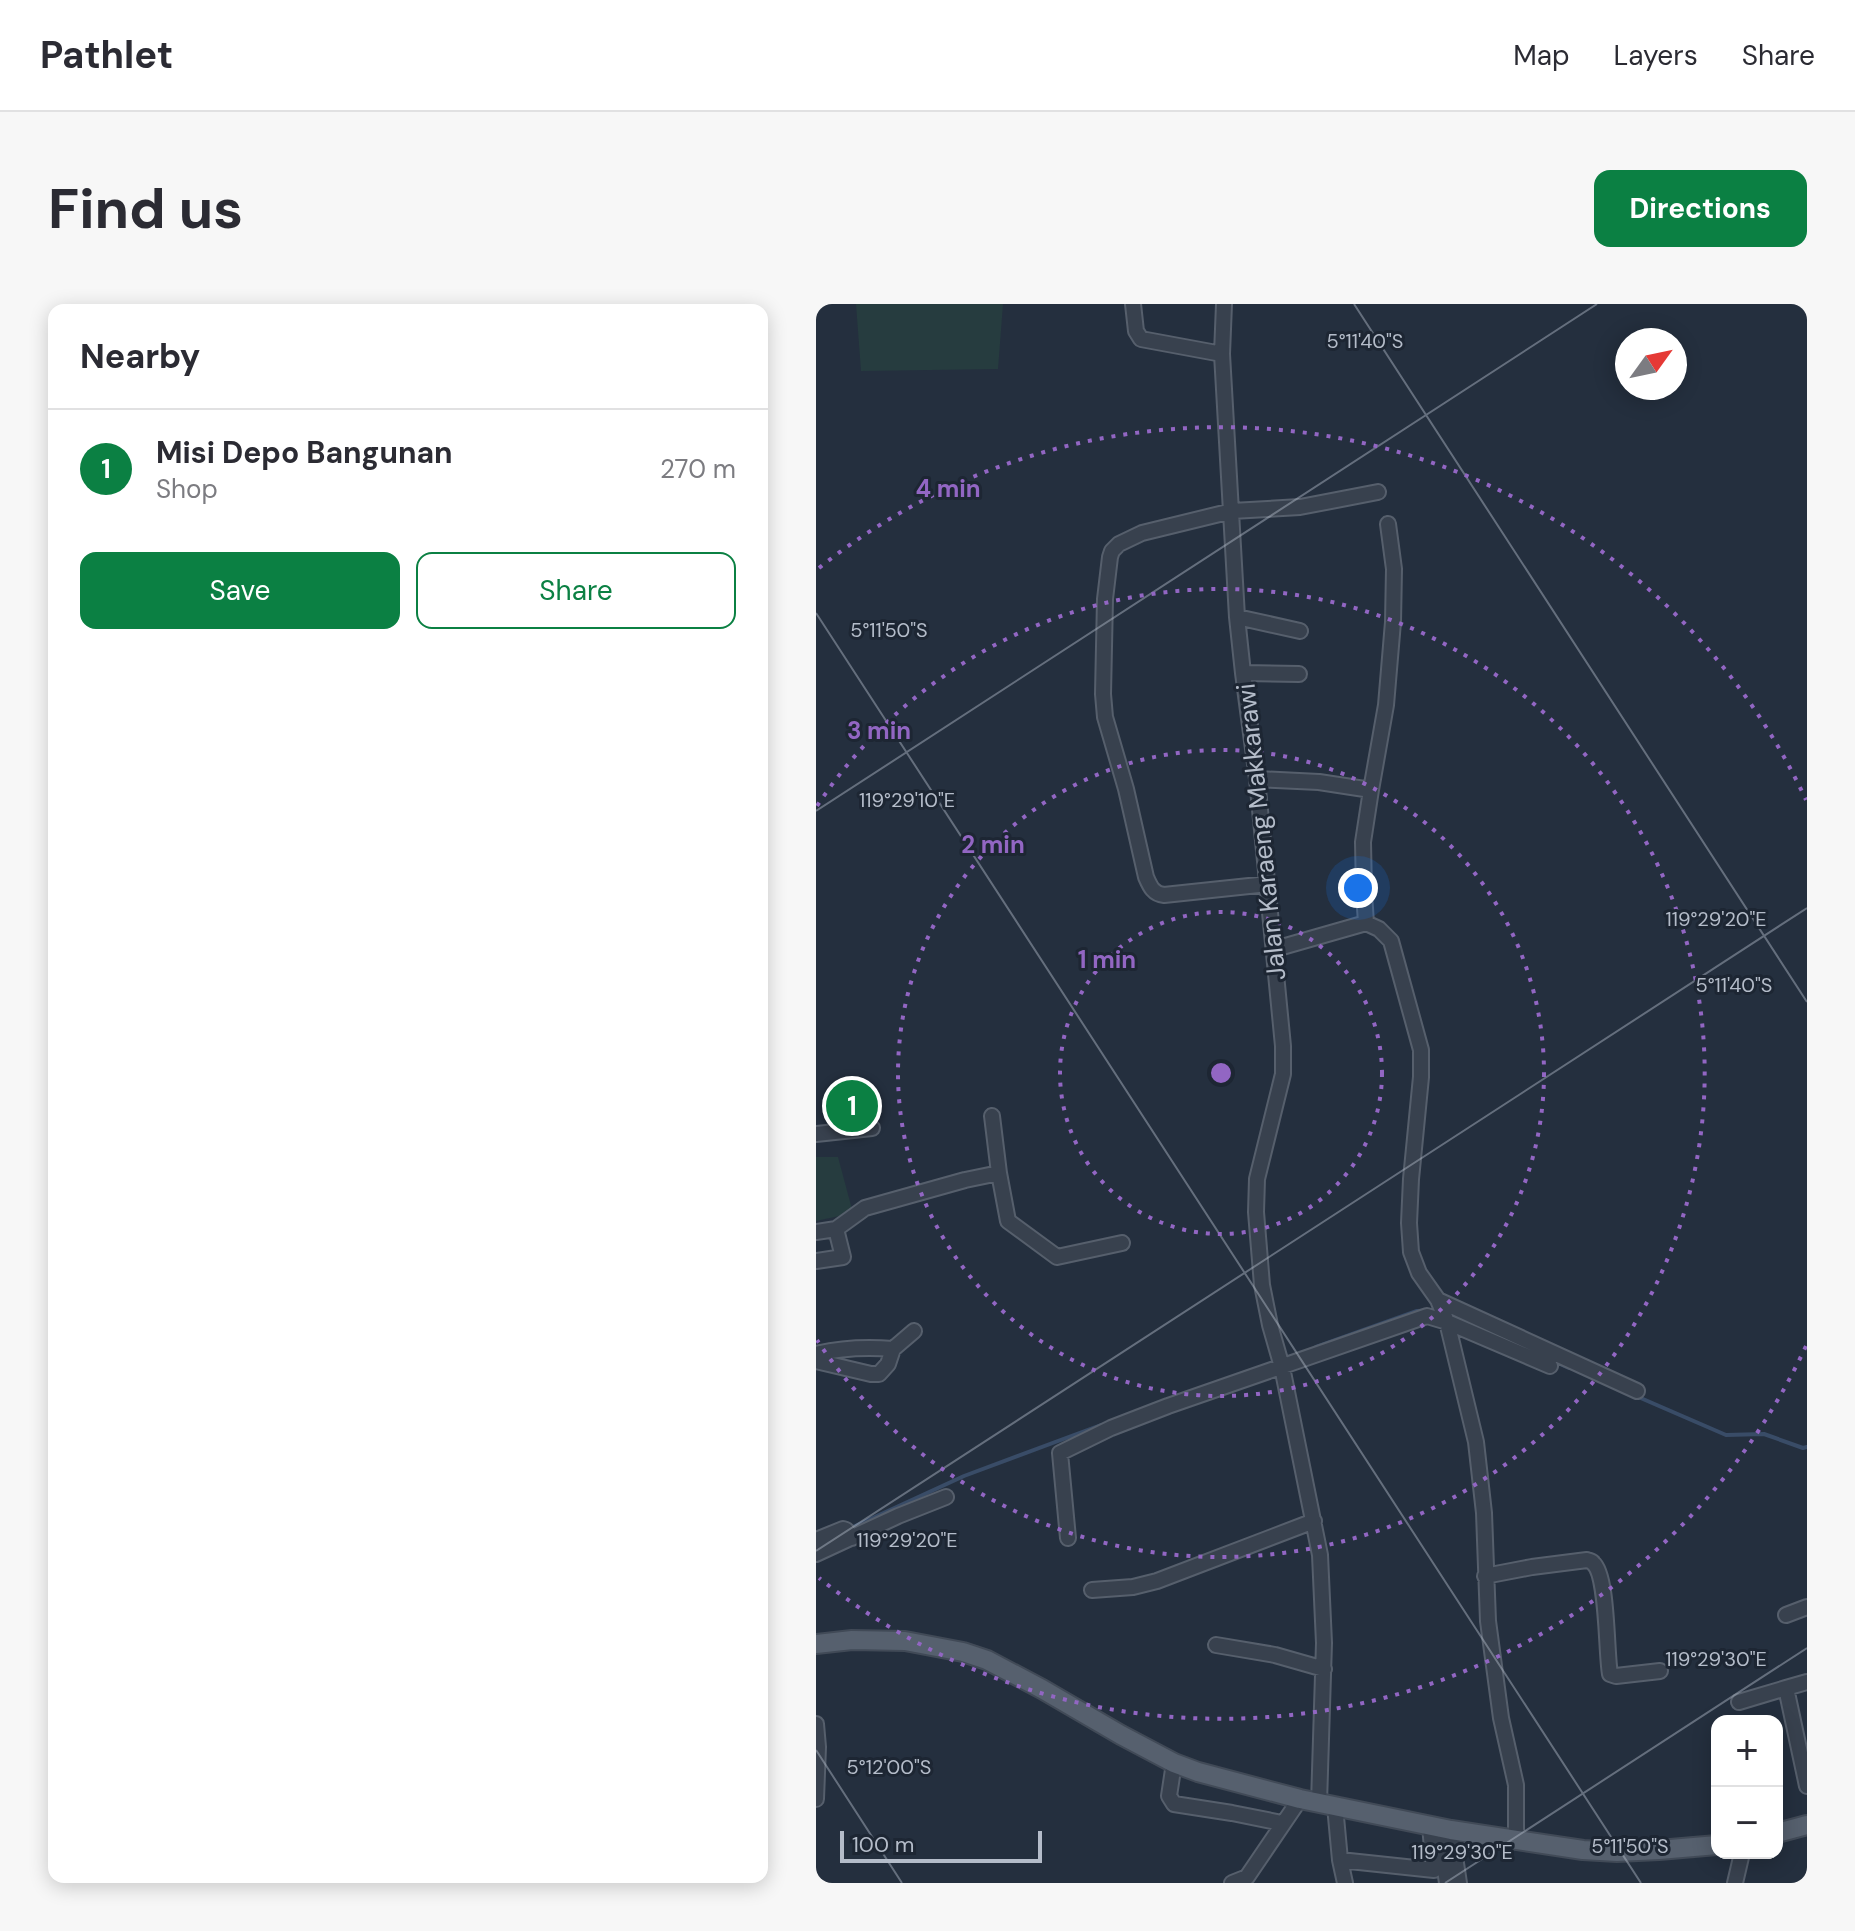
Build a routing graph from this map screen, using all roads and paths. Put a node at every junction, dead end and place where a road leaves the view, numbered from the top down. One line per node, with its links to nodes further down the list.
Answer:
1 (1133, 304): 3 (street)
2 (1224, 304): 3 (street, Jalan Karaeng Makkarawi)
3 (1222, 354): 5 (street, Jalan Karaeng Makkarawi)
4 (1378, 492): 5 (street)
5 (1232, 511): 7 (street, Jalan Karaeng Makkarawi); 13 (street)
6 (1388, 524): 12 (street)
7 (1237, 617): 8 (street); 9 (street, Jalan Karaeng Makkarawi)
8 (1300, 631)
9 (1243, 673): 10 (street); 11 (street, Jalan Karaeng Makkarawi)
10 (1299, 674)
11 (1257, 779): 12 (street); 13 (street, Jalan Karaeng Makkarawi)
12 (1371, 790): 14 (street)
13 (1268, 884): 15 (street, Jalan Karaeng Makkarawi)
14 (1366, 923): 15 (street); 24 (street)
15 (1275, 949): 29 (street, Jalan Karaeng Makkarawi)
16 (992, 1116): 19 (street)
17 (872, 1128): 18 (street)
18 (816, 1134)
19 (999, 1173): 20 (street); 22 (street)
20 (836, 1229): 21 (street); 23 (street)
21 (816, 1232)
22 (1122, 1243)
23 (816, 1261)
24 (1443, 1311): 29 (street); 30 (street); 31 (street); 38 (street)
25 (914, 1331): 26 (street)
26 (893, 1349): 27 (street); 28 (street)
27 (816, 1354)
28 (816, 1361)
29 (1280, 1362): 33 (street, Jalan Karaeng Makkarawi); 35 (street)
30 (1550, 1366)
31 (1637, 1391)
32 (946, 1497): 34 (street)
33 (1314, 1521): 39 (street); 44 (street, Jalan Karaeng Makkarawi)
34 (850, 1534): 36 (street); 37 (street)
35 (1068, 1538)
36 (816, 1540)
37 (816, 1554)
38 (1485, 1576): 45 (street); 59 (street)
39 (1092, 1590)
40 (1807, 1607): 41 (street)
41 (1786, 1615)
42 (816, 1644): 50 (main road)
43 (1216, 1645): 44 (street)
44 (1324, 1669): 54 (street, Jalan Karaeng Makkarawi)
45 (1660, 1671)
46 (1807, 1682): 47 (street)
47 (1786, 1688): 48 (street); 51 (street)
48 (1739, 1702)
49 (816, 1724): 52 (street)
50 (1174, 1763): 53 (main road); 55 (street)
51 (1807, 1786)
52 (816, 1799)
53 (1300, 1799): 54 (main road); 55 (street)
54 (1327, 1805): 57 (main road); 62 (street, Jalan Karaeng Makkarawi)
55 (1282, 1823): 63 (street)
56 (1807, 1825): 58 (main road)
57 (1440, 1828): 59 (main road); 62 (street); 66 (street); 67 (street)
58 (1783, 1831)
59 (1516, 1839): 60 (main road)
60 (1711, 1845)
61 (1741, 1859): 68 (street)
62 (1340, 1860): 65 (street, Jalan Karaeng Makkarawi)
63 (1248, 1880): 64 (street)
64 (1232, 1883)
65 (1345, 1883)
66 (1447, 1883)
67 (1459, 1883)
68 (1735, 1883)

